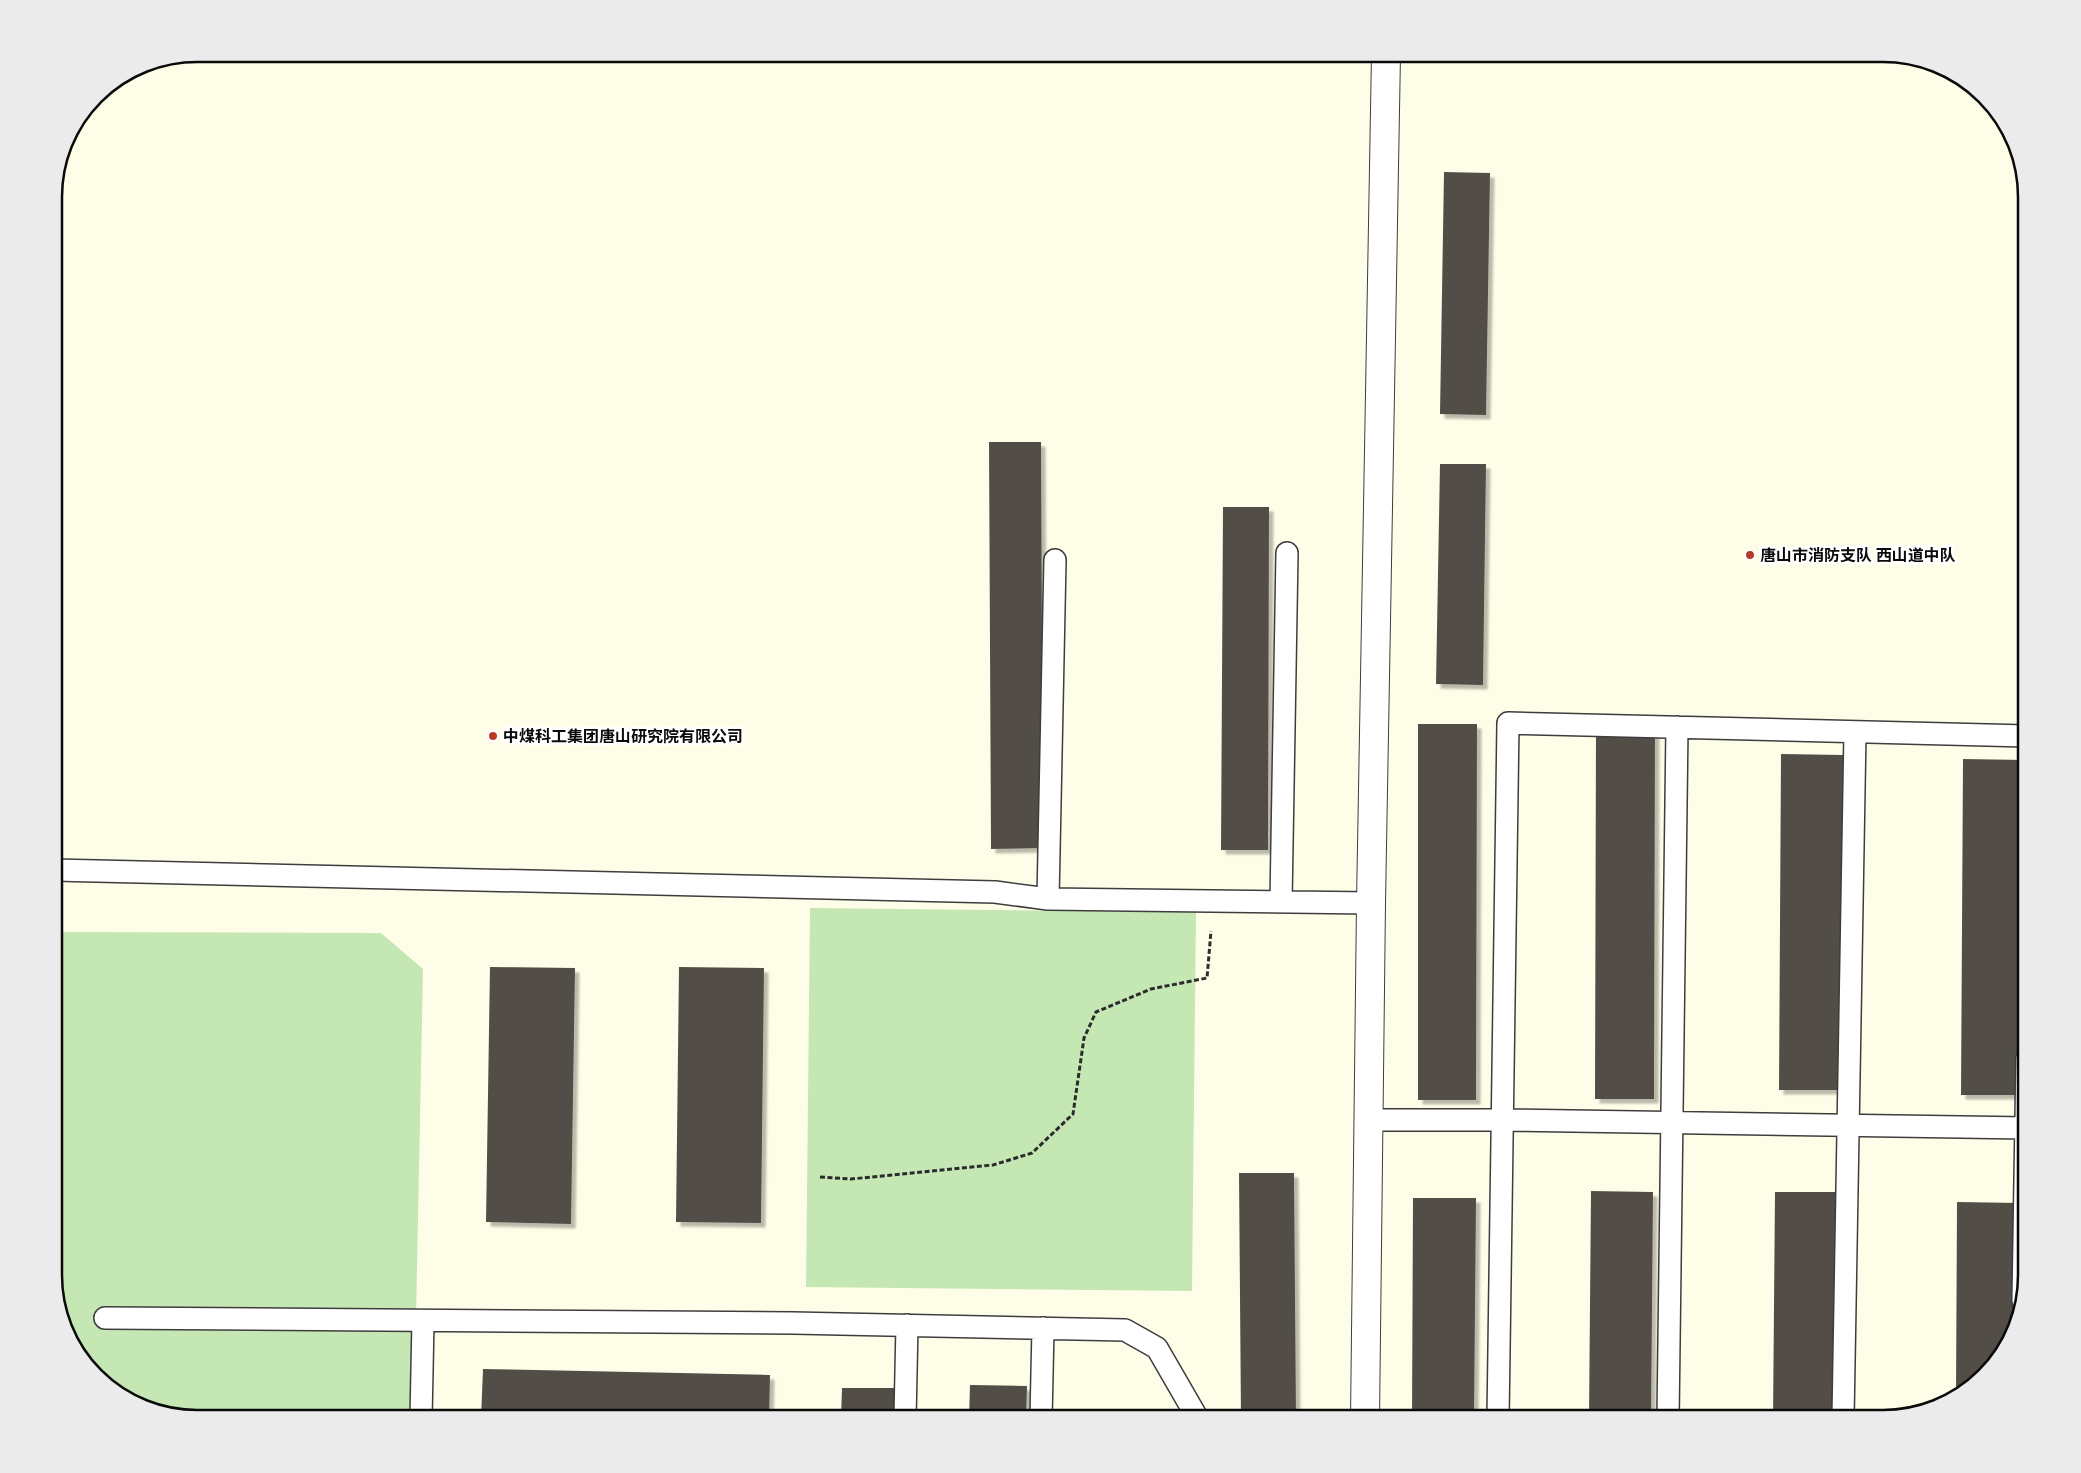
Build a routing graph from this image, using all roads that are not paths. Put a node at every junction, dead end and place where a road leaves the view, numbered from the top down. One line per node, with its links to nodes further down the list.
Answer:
1 (1386, 63): 10 (street)
2 (1287, 553): 9 (lane)
3 (1055, 560): 8 (lane)
4 (1677, 727): 5 (lane); 12 (lane); 13 (lane)
5 (1855, 732): 6 (lane); 14 (lane)
6 (2018, 736)
7 (63, 870): 8 (lane)
8 (1048, 898): 9 (lane)
9 (1281, 902): 10 (lane)
10 (1371, 903): 11 (street)
11 (1369, 1120): 12 (lane); 24 (street)
12 (1502, 1120): 13 (lane); 25 (lane)
13 (1672, 1123): 14 (lane); 26 (lane)
14 (1848, 1125): 15 (lane); 27 (lane)
15 (2018, 1128)
16 (105, 1318): 17 (lane)
17 (423, 1320): 18 (lane); 20 (lane)
18 (907, 1325): 19 (lane); 21 (lane)
19 (1043, 1328): 22 (lane); 23 (lane)
20 (421, 1410)
21 (906, 1410)
22 (1041, 1410)
23 (1193, 1410)
24 (1365, 1410)
25 (1498, 1410)
26 (1668, 1410)
27 (1843, 1410)

